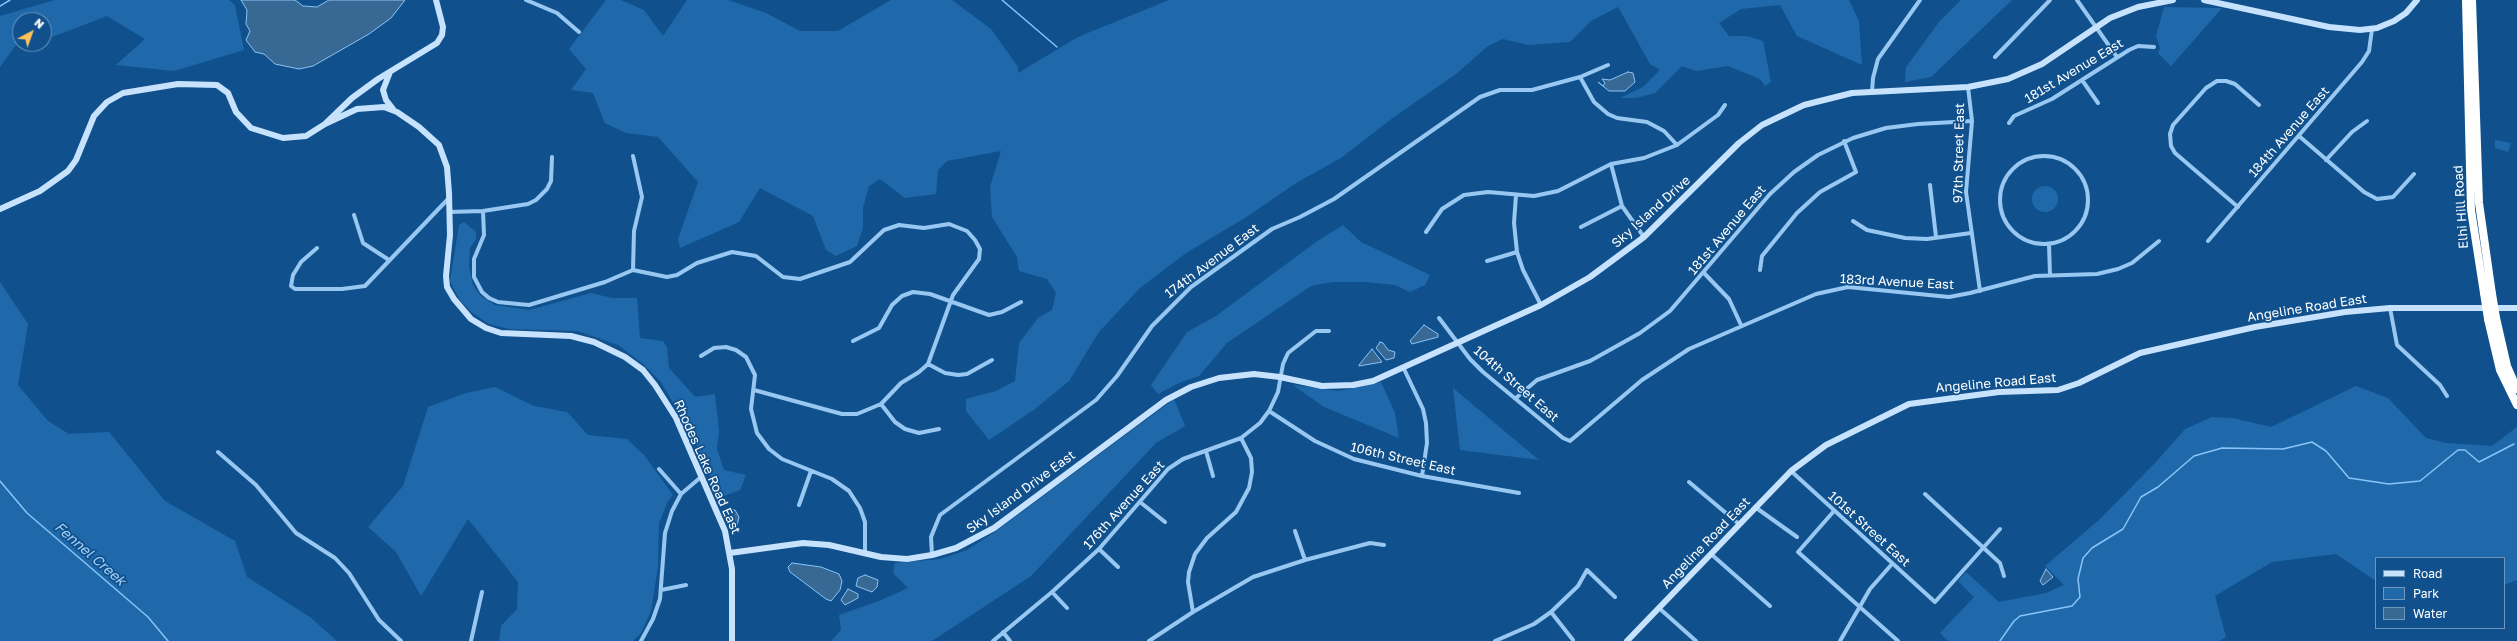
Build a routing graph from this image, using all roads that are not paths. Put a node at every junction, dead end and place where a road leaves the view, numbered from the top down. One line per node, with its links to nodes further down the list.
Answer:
1 (436, 0): 19 (street)
2 (526, 0): 14 (street)
3 (1920, 0): 23 (street)
4 (2050, 0): 16 (street)
5 (2077, 0): 12 (street)
6 (2173, 0): 12 (street)
7 (2204, 0): 8 (street)
8 (2208, 0): 13 (street)
9 (2417, 0): 13 (street)
10 (2466, 0): 67 (highway, Elhi Hill Road)
11 (2472, 0): 67 (highway, Elhi Hill Road)
12 (2098, 26): 17 (street); 22 (street)
13 (2372, 28): 32 (street, 184th Avenue East)
14 (579, 32)
15 (2154, 47): 17 (street, 181st Avenue East)
16 (1996, 57)
17 (2117, 57): 21 (street, 181st Avenue East)
18 (1608, 65): 20 (street)
19 (392, 70): 27 (street, Rhodes Lake Road East); 31 (street)
20 (1580, 77): 34 (street); 121 (street, 174th Avenue East)
21 (2082, 80): 24 (street); 30 (street, 181st Avenue East)
22 (1968, 87): 23 (street, Sky Island Drive); 29 (street, 97th Street East)
23 (1872, 92): 53 (street, Sky Island Drive)
24 (2098, 103)
25 (2259, 104): 44 (street)
26 (1725, 105): 34 (street)
27 (397, 112): 31 (street, Rhodes Lake Road East); 42 (street, Rhodes Lake Road East)
28 (2367, 121): 37 (street)
29 (1972, 122): 33 (street, 181st Avenue East); 52 (street, 97th Street East)
30 (2009, 123)
31 (325, 124): 45 (street)
32 (2299, 136): 37 (street); 44 (street, 184th Avenue East)
33 (1844, 141): 63 (street); 64 (street, 181st Avenue East)
34 (1677, 145): 38 (street)
35 (633, 156): 62 (street)
36 (552, 157): 46 (street)
37 (2326, 160): 39 (street)
38 (1611, 164): 41 (street); 43 (street)
39 (2414, 174)
40 (1930, 184): 54 (street)
41 (1516, 195): 51 (street); 59 (street)
42 (449, 198): 47 (street, Rhodes Lake Road East); 60 (street)
43 (1622, 206): 50 (street); 53 (street)
44 (2238, 207): 56 (street, 184th Avenue East)
45 (0, 209)
46 (483, 211): 47 (street); 62 (street)
47 (449, 212): 101 (street, Rhodes Lake Road East)
48 (354, 215): 60 (street)
49 (1853, 221): 54 (street)
50 (1581, 227)
51 (1426, 232)
52 (1971, 233): 54 (street); 66 (street, 97th Street East)
53 (1644, 237): 70 (street, Sky Island Drive)
54 (1936, 238)
55 (2158, 241): 65 (street, 183rd Avenue East)
56 (2208, 241)
57 (2049, 244): 57 (street); 65 (street)
58 (317, 248): 60 (street)
59 (1517, 252): 61 (street); 70 (street)
60 (389, 260)
61 (1487, 260)
62 (633, 270): 68 (street)
63 (1760, 270)
64 (1704, 273): 75 (street); 87 (street, 181st Avenue East)
65 (2050, 275): 66 (street, 183rd Avenue East)
66 (1980, 291): 75 (street, 183rd Avenue East)
67 (2488, 293): 74 (highway, Elhi Hill Road, bridge)
68 (950, 302): 69 (street); 77 (street); 81 (street)
69 (1021, 302)
70 (1541, 305): 78 (street, Sky Island Drive)
71 (2390, 308): 72 (street, Angeline Road East); 86 (street); 98 (street, Angeline Road East)
72 (2517, 308)
73 (1439, 318): 78 (street, 104th Street East)
74 (2492, 318): 84 (highway, Elhi Hill Road); 89 (highway, Elhi Hill Road)
75 (1741, 325): 93 (street, 183rd Avenue East)
76 (1329, 331): 83 (street, 176th Avenue East)
77 (853, 342)
78 (1459, 343): 82 (street, Sky Island Drive); 87 (street, 104th Street East)
79 (701, 356): 85 (street)
80 (992, 360): 81 (street)
81 (928, 364): 88 (street)
82 (1404, 369): 83 (street, Sky Island Drive); 100 (street)
83 (1280, 377): 90 (street, 176th Avenue East); 121 (street, Sky Island Drive East)
84 (2517, 388)
85 (754, 390): 88 (street); 97 (street)
86 (2447, 396)
87 (1516, 398): 93 (street, 104th Street East)
88 (881, 404): 91 (street)
89 (2517, 405)
90 (1269, 411): 92 (street, 176th Avenue East); 100 (street, 106th Street East)
91 (939, 429)
92 (1241, 438): 94 (street, 176th Avenue East); 135 (street)
93 (1570, 440)
94 (1206, 451): 99 (street); 106 (street, 176th Avenue East)
95 (218, 452): 139 (street)
96 (659, 469): 104 (street)
97 (811, 471): 107 (street); 120 (street)
98 (1791, 471): 108 (street, Angeline Road East); 109 (street, 101st Street East)
99 (1213, 476)
100 (1422, 476): 103 (street, 106th Street East)
101 (701, 477): 104 (street); 118 (street, Rhodes Lake Road East)
102 (1690, 482): 111 (street)
103 (1519, 493)
104 (681, 494): 127 (street)
105 (1925, 494): 116 (street)
106 (1140, 502): 110 (street); 117 (street, 176th Avenue East)
107 (799, 504)
108 (1755, 507): 111 (street, Angeline Road East); 114 (street)
109 (1834, 511): 123 (street, 101st Street East); 134 (street)
110 (1165, 522)
111 (1739, 524): 119 (street, Angeline Road East)
112 (2000, 530): 116 (street)
113 (1295, 531): 122 (street)
114 (1797, 537)
115 (1384, 545): 122 (street)
116 (1984, 548): 123 (street, 101st Street East); 125 (street)
117 (1098, 549): 124 (street); 129 (street, 176th Avenue East)
118 (730, 553): 120 (street, Sky Island Drive East); 142 (street, Rhodes Lake Road East)
119 (1711, 554): 131 (street); 133 (street, Angeline Road East)
120 (865, 555): 121 (street, Sky Island Drive East)
121 (932, 555)
122 (1305, 560): 135 (street)
123 (1892, 564): 134 (street)
124 (1118, 567)
125 (2004, 576)
126 (686, 586): 127 (street)
127 (662, 590): 141 (street)
128 (482, 592): 140 (street)
129 (1052, 592): 132 (street); 137 (street, 176th Avenue East)
130 (1615, 597): 136 (street)
131 (1770, 606)
132 (1067, 608)
133 (1659, 608): 147 (street, Angeline Road East); 148 (street)
134 (1860, 608): 149 (street); 150 (street)
135 (1193, 612): 145 (street)
136 (1551, 612): 138 (street); 146 (street)
137 (1003, 632): 143 (street, 176th Avenue East); 144 (street)
138 (1573, 640)
139 (401, 641)
140 (471, 641)
141 (641, 641)
142 (732, 641)
143 (993, 641)
144 (1010, 641)
145 (1149, 641)
146 (1497, 641)
147 (1627, 641)
148 (1696, 641)
149 (1840, 641)
150 (1898, 641)

